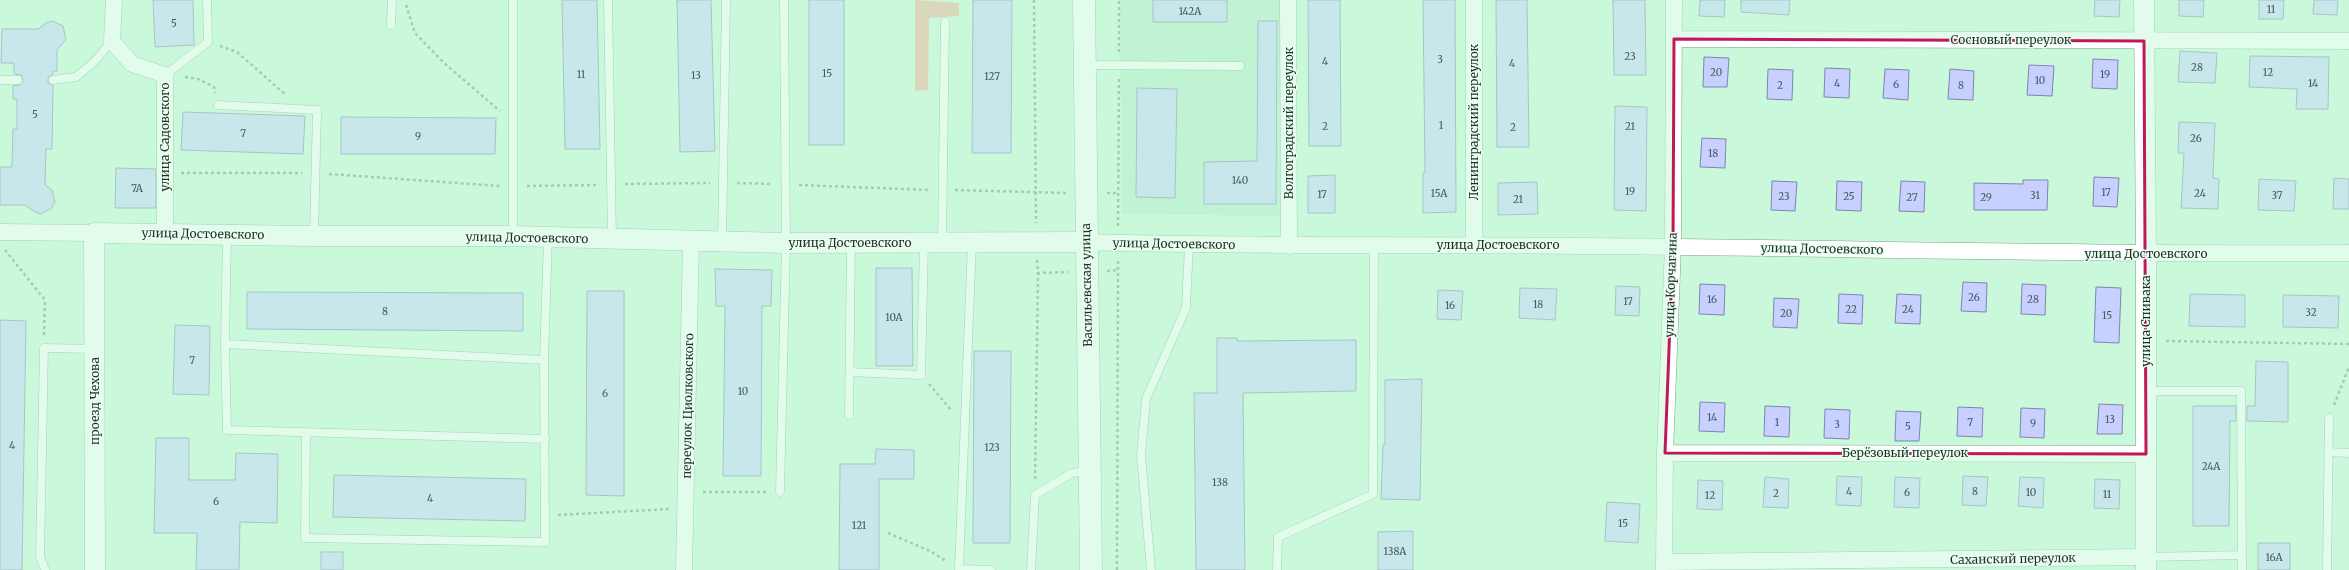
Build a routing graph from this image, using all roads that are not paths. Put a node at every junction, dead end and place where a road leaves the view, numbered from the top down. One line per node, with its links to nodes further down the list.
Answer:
1 (114, 0): 17 (street)
2 (207, 0): 21 (lane)
3 (392, 0): 14 (lane)
4 (513, 0): 31 (lane)
5 (608, 0): 33 (lane)
6 (726, 0): 35 (lane)
7 (784, 0): 37 (lane)
8 (1084, 0): 19 (main road, Васильевская улица)
9 (1288, 0): 43 (street, Волгоградский переулок)
10 (1474, 0): 41 (street, Ленинградский переулок)
11 (1674, 0): 15 (street, улица Корчагина)
12 (2144, 0): 16 (street, улица Спивака)
13 (945, 22): 39 (lane)
14 (391, 24)
15 (1674, 39): 16 (street, Сосновый переулок); 45 (street, улица Корчагина)
16 (2144, 40): 18 (street, Сосновый переулок); 47 (street, улица Спивака)
17 (112, 41): 21 (street, улица Садовского); 24 (lane)
18 (2349, 41)
19 (1085, 65): 20 (lane); 36 (main road, Васильевская улица)
20 (1240, 66)
21 (165, 75): 27 (street, улица Садовского)
22 (0, 80): 23 (lane)
23 (18, 80)
24 (53, 80)
25 (218, 104): 30 (lane)
26 (0, 232): 28 (street, улица Достоевского)
27 (165, 232): 28 (street, улица Достоевского); 29 (street, улица Достоевского)
28 (94, 233): 49 (street, проезд Чехова)
29 (227, 234): 30 (street, улица Достоевского); 48 (lane)
30 (314, 236): 31 (street, улица Достоевского)
31 (513, 236): 32 (street, улица Достоевского)
32 (548, 238): 33 (street, улица Достоевского); 50 (lane)
33 (612, 239): 34 (street, улица Достоевского)
34 (691, 241): 35 (street, улица Достоевского); 68 (street, переулок Циолковского)
35 (722, 242): 37 (street, улица Достоевского)
36 (1086, 242): 40 (street, улица Достоевского); 42 (street, улица Достоевского); 61 (main road, Васильевская улица)
37 (786, 243): 38 (street, улица Достоевского); 62 (lane)
38 (851, 243): 39 (street, улица Достоевского); 51 (lane)
39 (933, 243): 40 (street, улица Достоевского); 51 (lane)
40 (972, 243): 69 (lane)
41 (1474, 244): 44 (street, улица Достоевского); 45 (street, улица Достоевского)
42 (1189, 245): 43 (street, улица Достоевского); 72 (lane)
43 (1290, 246): 44 (street, улица Достоевского)
44 (1374, 246): 73 (lane)
45 (1672, 246): 47 (street, улица Достоевского); 58 (street, улица Корчагина)
46 (2349, 253): 47 (street, улица Достоевского)
47 (2146, 254): 52 (street, улица Спивака)
48 (225, 344): 50 (lane); 55 (lane)
49 (94, 349): 66 (lane); 67 (street, проезд Чехова)
50 (544, 360): 56 (lane)
51 (850, 372): 53 (lane)
52 (2146, 391): 60 (street, улица Спивака); 63 (lane)
53 (849, 415)
54 (2329, 418): 57 (lane)
55 (306, 434): 56 (lane); 56 (lane)
56 (545, 439)
57 (2328, 452): 59 (lane); 75 (lane)
58 (1665, 453): 60 (street, Берёзовый переулок); 65 (street, улица Корчагина)
59 (2349, 453)
60 (2146, 454): 64 (street, улица Спивака)
61 (1089, 471): 70 (lane); 71 (main road, Васильевская улица)
62 (780, 492)
63 (2242, 555): 64 (lane); 74 (lane)
64 (2146, 564): 65 (street, Саханский переулок)
65 (1664, 566)
66 (45, 570)
67 (95, 570)
68 (684, 570)
69 (992, 570)
70 (1031, 570)
71 (1090, 570)
72 (1151, 570)
73 (1277, 570)
74 (2242, 570)
75 (2327, 570)

